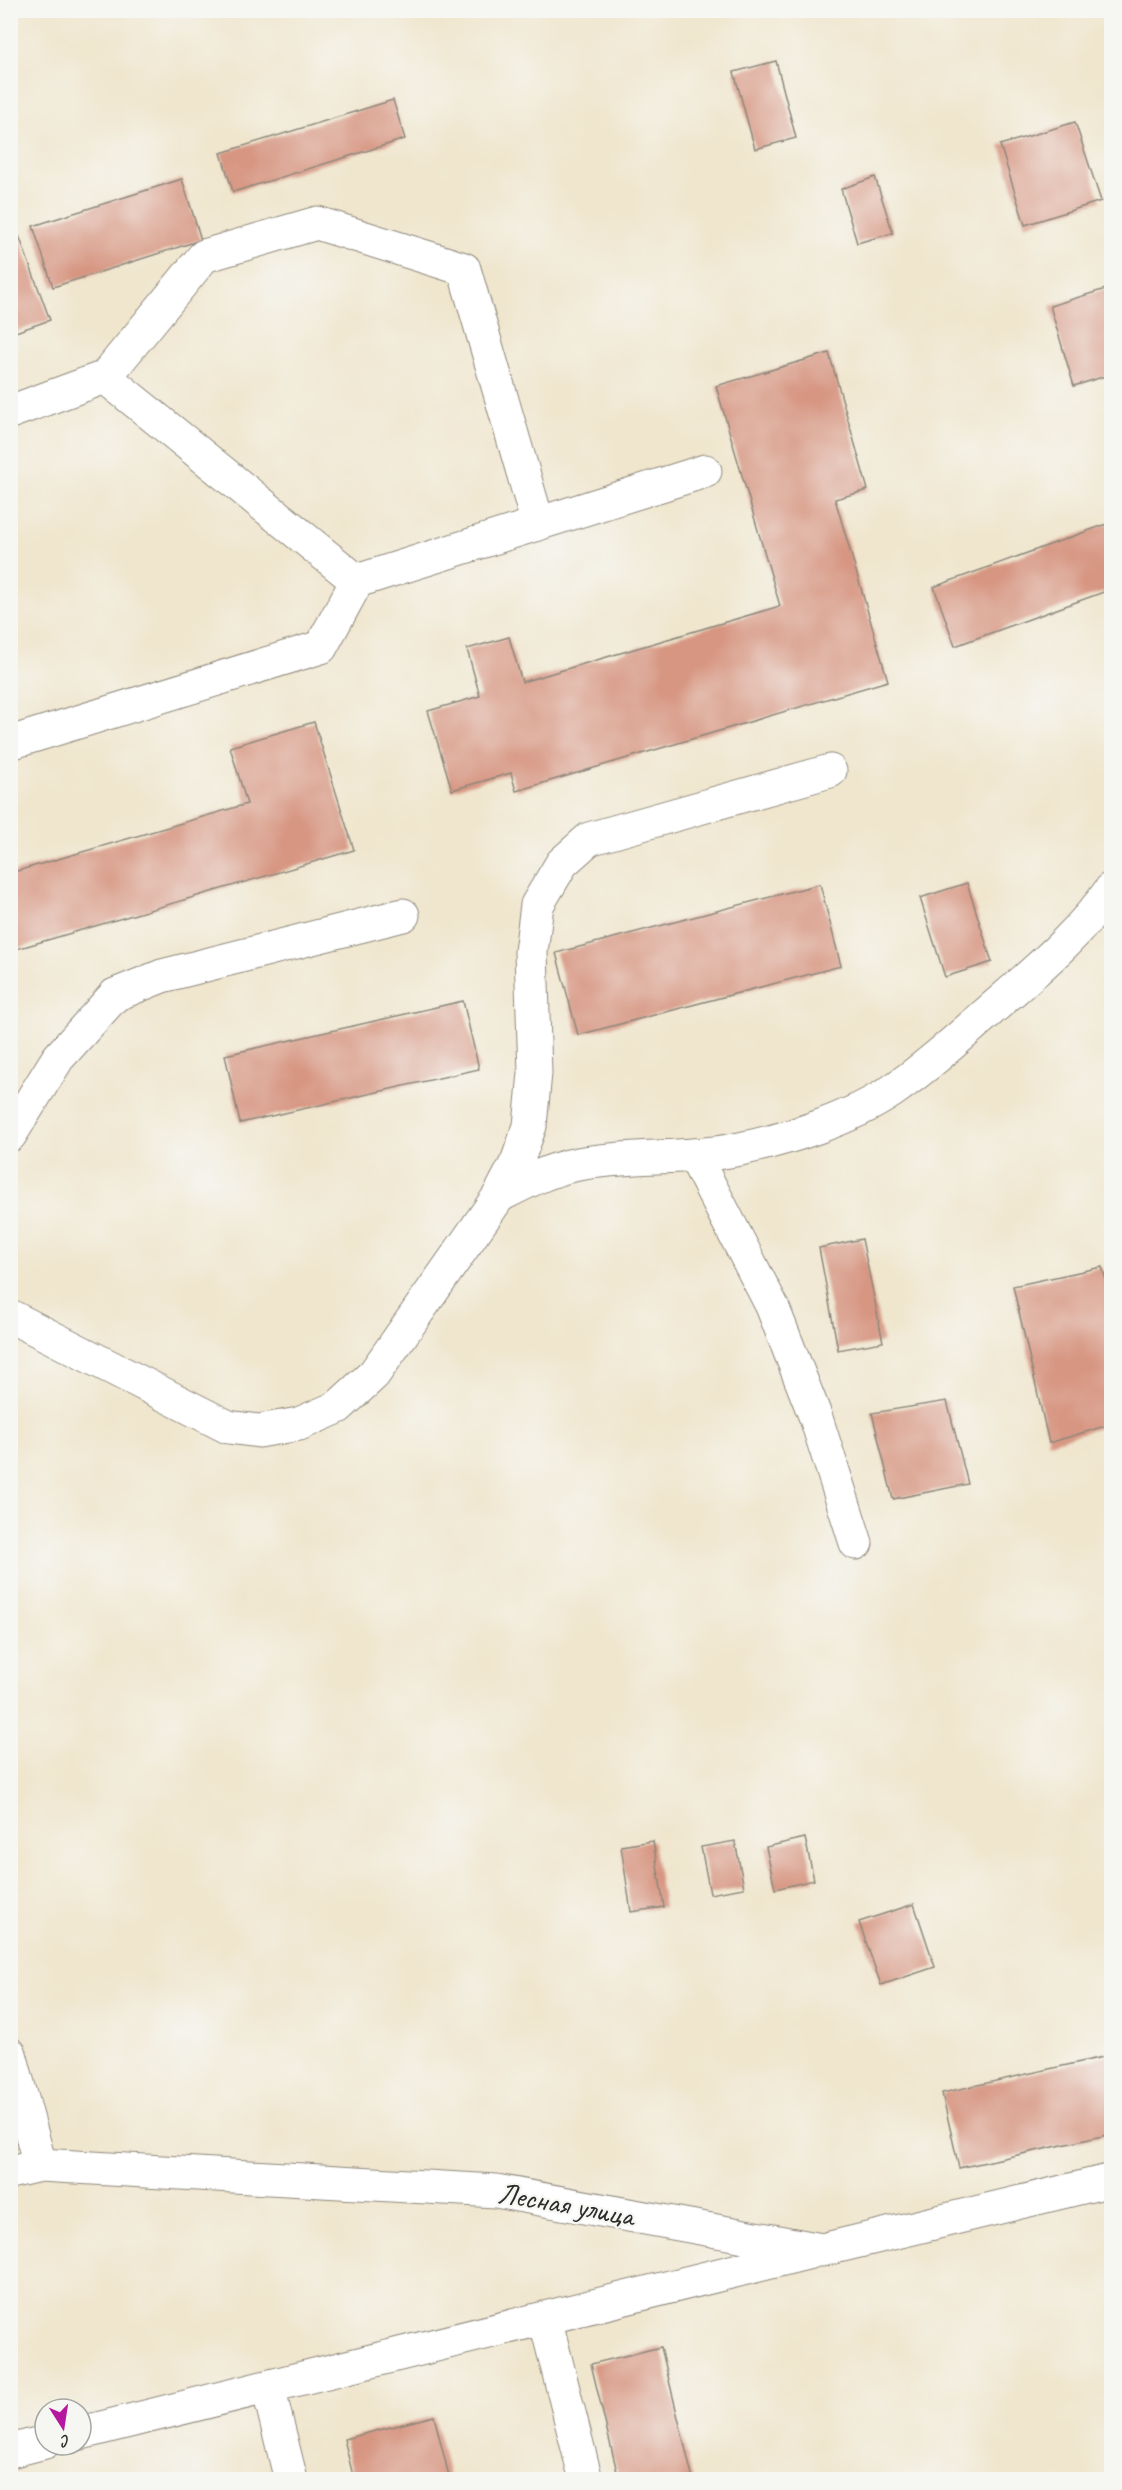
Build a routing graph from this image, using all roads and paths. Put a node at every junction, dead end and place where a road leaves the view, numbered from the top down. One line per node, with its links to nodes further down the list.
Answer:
1 (105, 378): 2 (street); 4 (street); 5 (street)
2 (10, 412)
3 (705, 471): 4 (street)
4 (538, 524): 5 (street)
5 (357, 581): 6 (street)
6 (10, 742)
7 (830, 771): 12 (street)
8 (1112, 888): 11 (street)
9 (403, 915): 10 (street)
10 (10, 1135)
11 (694, 1155): 12 (street); 14 (street)
12 (499, 1196): 13 (street)
13 (10, 1316)
14 (856, 1543)
15 (10, 2054): 16 (street)
16 (25, 2169): 18 (street, Лесная улица)
17 (1112, 2180): 18 (street, Лесная улица)
18 (822, 2250): 19 (street)
19 (545, 2318): 20 (street); 25 (street)
20 (268, 2387): 21 (street); 24 (street)
21 (93, 2430)
22 (33, 2445): 23 (street)
23 (10, 2451)
24 (291, 2480)
25 (586, 2480)

